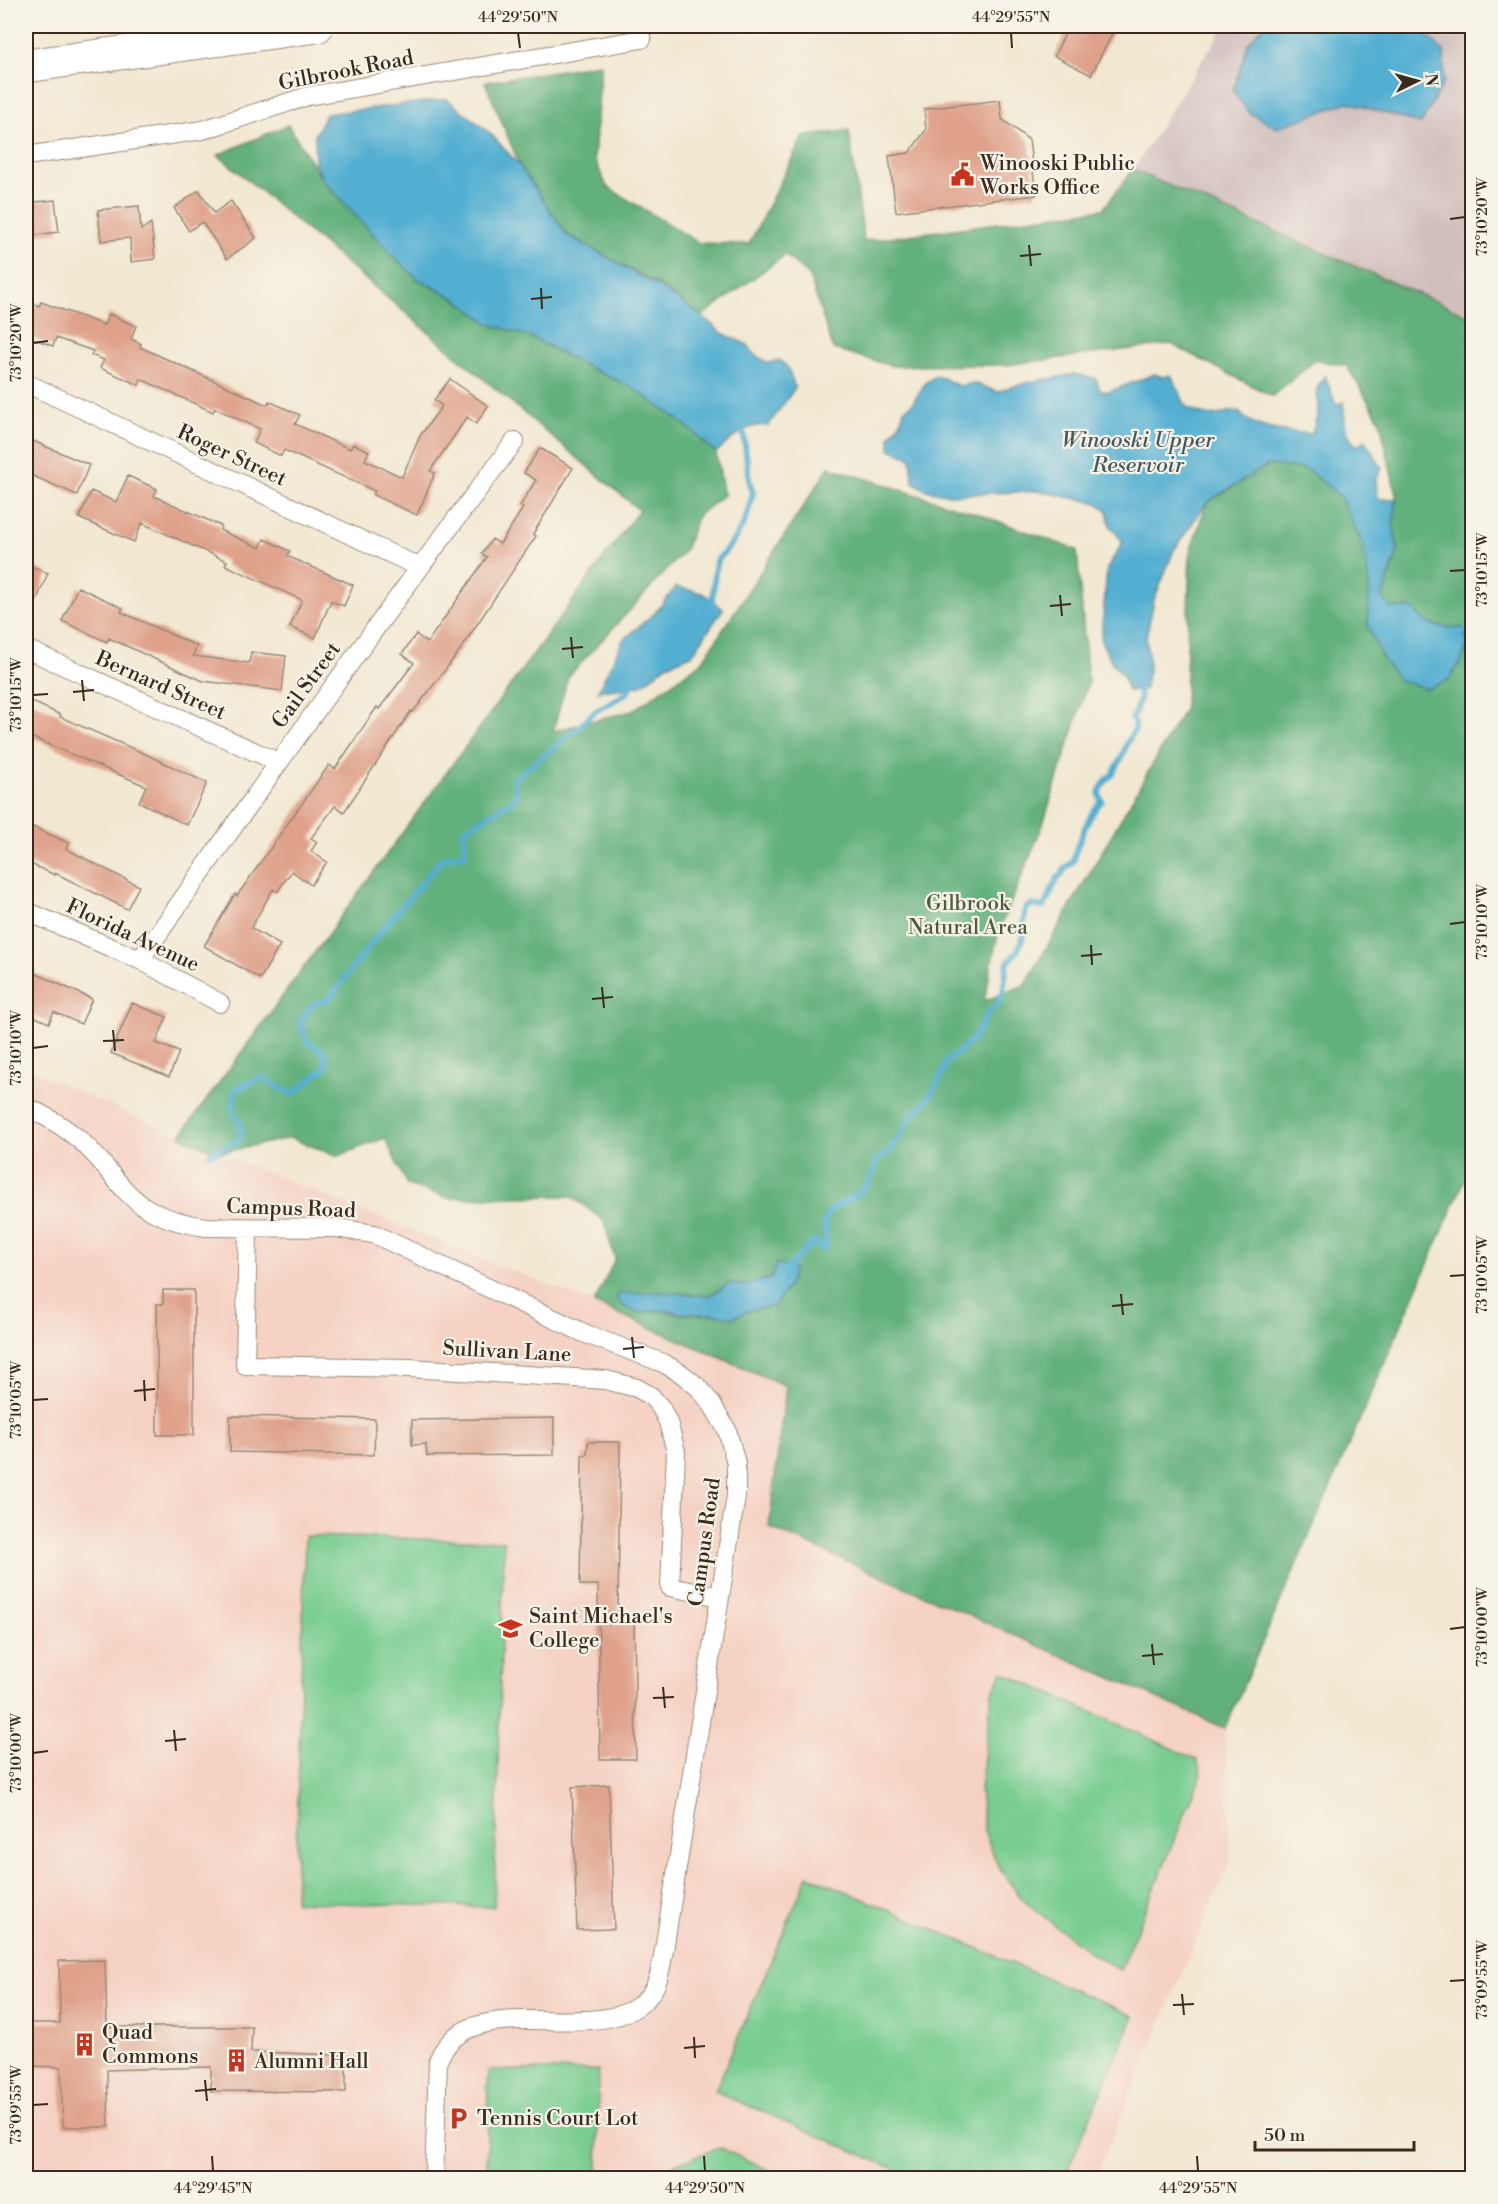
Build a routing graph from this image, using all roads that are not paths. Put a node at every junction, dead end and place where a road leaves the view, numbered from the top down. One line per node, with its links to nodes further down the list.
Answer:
1 (317, 26): 3 (highway)
2 (642, 39): 4 (street, Gilbrook Road)
3 (26, 66)
4 (26, 156)
5 (26, 383): 7 (street, Roger Street)
6 (515, 441): 7 (street, Gail Street)
7 (418, 567): 9 (street, Gail Street)
8 (26, 649): 9 (street, Bernard Street)
9 (278, 762): 11 (street, Gail Street)
10 (26, 911): 11 (street, Florida Avenue)
11 (140, 960): 12 (street, Florida Avenue)
12 (220, 1003)
13 (26, 1107): 14 (street, Campus Road)
14 (248, 1229): 15 (street, Campus Road); 15 (street, Sullivan Lane)
15 (720, 1597): 16 (street, Campus Road)
16 (435, 2178)

